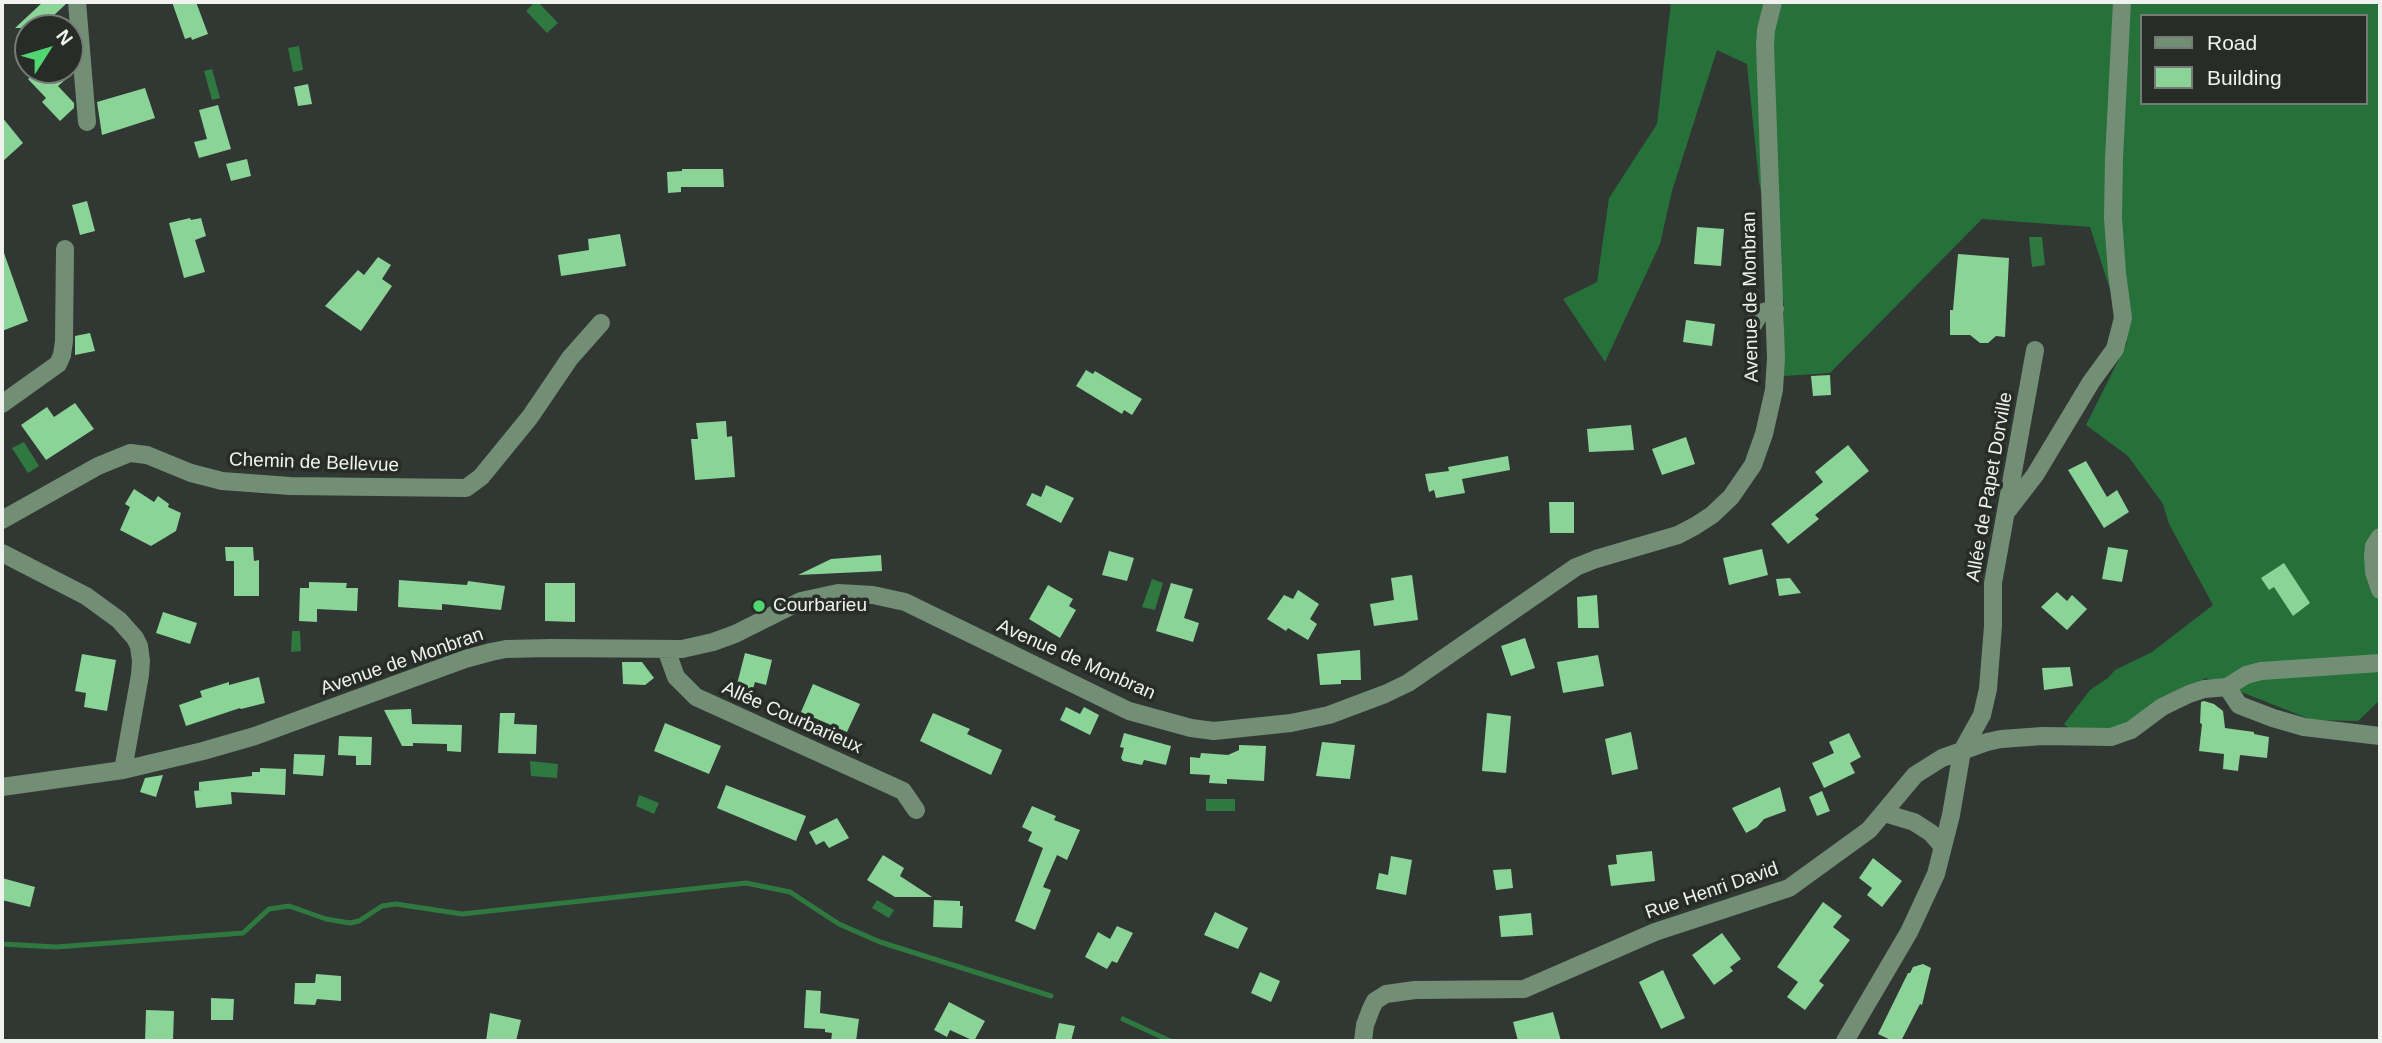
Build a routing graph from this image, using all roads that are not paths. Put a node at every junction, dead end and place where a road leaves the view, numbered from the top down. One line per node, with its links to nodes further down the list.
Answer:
1 (77, 2): 4 (street)
2 (1773, 2): 6 (street, Avenue de Monbran)
3 (2123, 2): 11 (street)
4 (87, 122)
5 (65, 249): 10 (street)
6 (1775, 309): 8 (street); 16 (street, Avenue de Monbran)
7 (601, 323): 12 (street, Chemin de Bellevue)
8 (1753, 325)
9 (2035, 349): 11 (street, Allée de Papet Dorville)
10 (2, 404)
11 (2006, 513): 20 (street, Allée de Papet Dorville)
12 (2, 520)
13 (2380, 537): 15 (street)
14 (2, 553): 21 (street)
15 (2380, 590)
16 (666, 649): 21 (street, Avenue de Monbran); 23 (street, Allée Courbarieux)
17 (2380, 663): 18 (street, Rue Henri David)
18 (2227, 687): 19 (street); 20 (street, Rue Henri David)
19 (2380, 736)
20 (1962, 751): 24 (street, Rue Henri David); 25 (street)
21 (123, 770): 22 (street, Avenue de Monbran)
22 (2, 787)
23 (916, 810)
24 (1884, 813): 25 (street); 26 (street, Rue Henri David)
25 (1943, 847): 27 (street)
26 (1363, 1041)
27 (1845, 1041)

